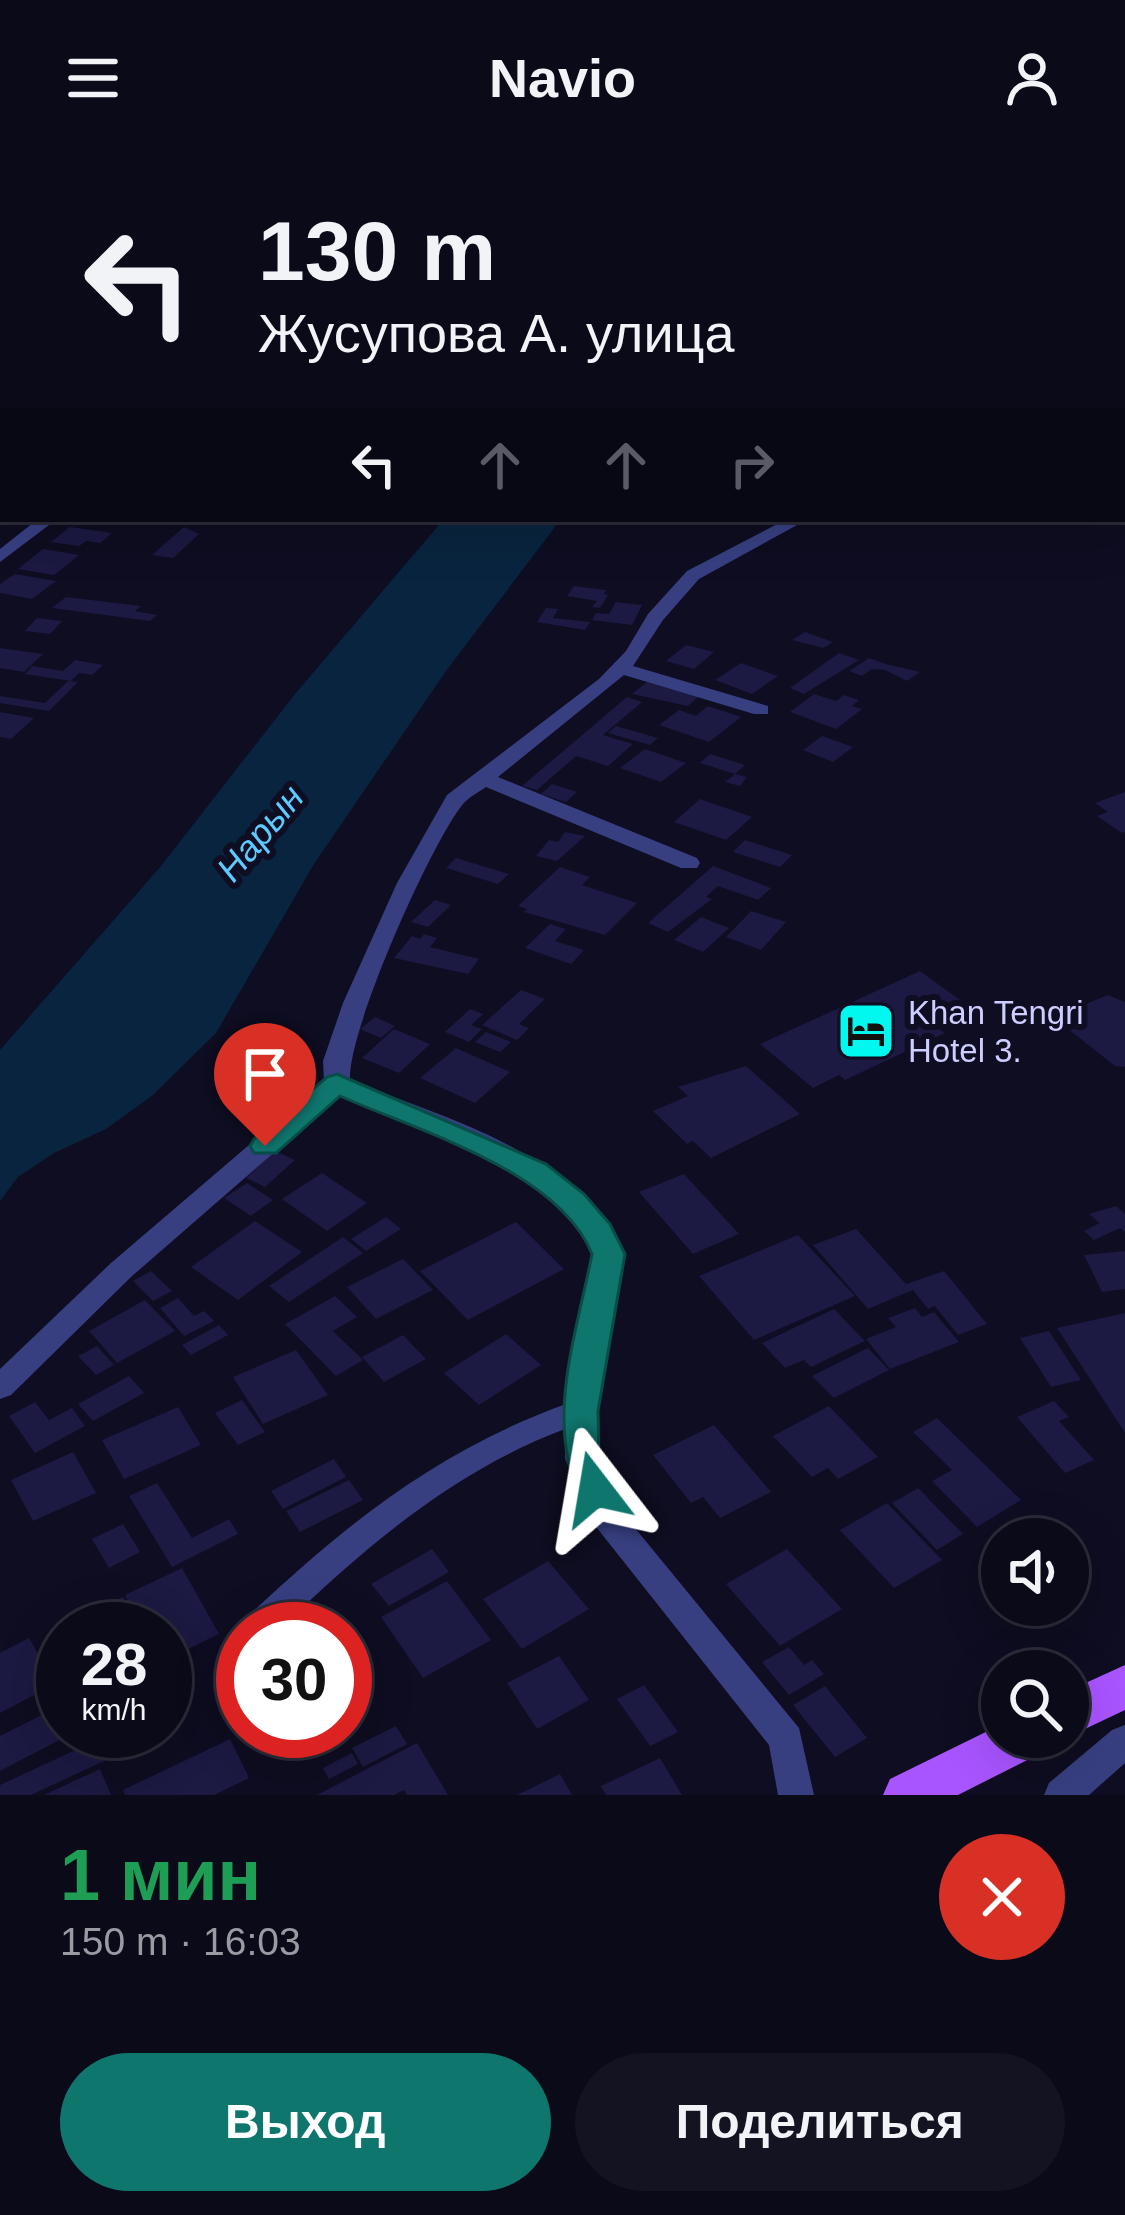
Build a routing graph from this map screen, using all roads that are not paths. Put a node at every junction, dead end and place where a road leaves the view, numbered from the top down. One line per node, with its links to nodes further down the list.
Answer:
1 (45, 522): 3 (street)
2 (794, 522): 4 (street)
3 (0, 556)
4 (620, 668): 5 (street); 6 (street)
5 (761, 710)
6 (483, 778): 7 (street); 8 (street)
7 (689, 863)
8 (337, 1084): 9 (street); 10 (street)
9 (0, 1387)
10 (580, 1411): 11 (street); 16 (street)
11 (285, 1602)
12 (1125, 1686): 13 (main road)
13 (1089, 1704)
14 (1125, 1741): 18 (street)
15 (982, 1758): 17 (main road)
16 (796, 1795)
17 (908, 1795)
18 (1062, 1795)

